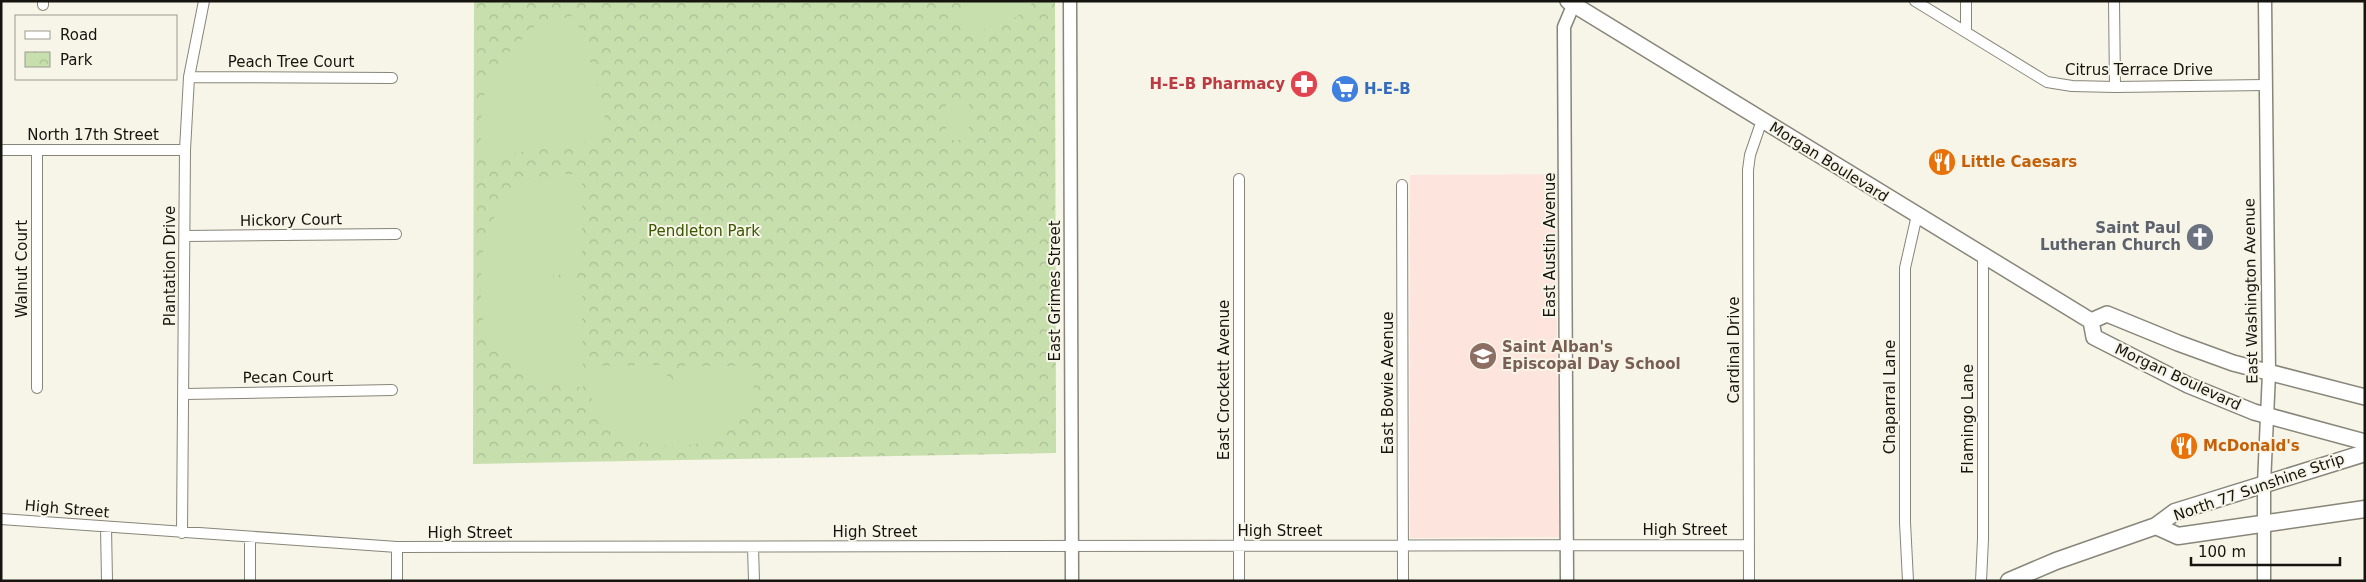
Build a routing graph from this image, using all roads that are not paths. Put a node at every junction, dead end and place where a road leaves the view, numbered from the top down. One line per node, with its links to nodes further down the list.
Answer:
1 (204, 1): 9 (street, Plantation Drive)
2 (1070, 1): 44 (street, East Grimes Street)
3 (1915, 1): 8 (street, Citrus Terrace Drive)
4 (1966, 1): 8 (street)
5 (2114, 1): 12 (street)
6 (2265, 1): 11 (street, East Washington Avenue)
7 (1572, 2): 13 (main road, Morgan Boulevard); 41 (street, East Austin Avenue)
8 (1966, 31): 12 (street, Citrus Terrace Drive)
9 (189, 77): 10 (street, Peach Tree Court); 16 (street, Plantation Drive)
10 (392, 78)
11 (2265, 84): 12 (street, Citrus Terrace Drive); 24 (street, East Washington Avenue)
12 (2115, 87)
13 (1762, 120): 19 (main road, Morgan Boulevard); 42 (street, Cardinal Drive)
14 (1, 150): 15 (street, North 17th Street)
15 (37, 150): 16 (street, North 17th Street); 25 (street, Walnut Court)
16 (185, 150): 21 (street, Plantation Drive)
17 (1239, 179): 45 (street, East Crockett Avenue)
18 (1402, 185): 40 (street, East Bowie Avenue)
19 (1917, 215): 22 (main road, Morgan Boulevard); 56 (street, Chaparral Lane)
20 (396, 234): 21 (street, Hickory Court)
21 (185, 236): 27 (street, Plantation Drive)
22 (1983, 256): 23 (main road, Morgan Boulevard); 57 (street, Flamingo Lane)
23 (2091, 321): 24 (main road, Morgan Boulevard); 29 (main road, Morgan Boulevard)
24 (2269, 373): 28 (main road, Morgan Boulevard); 29 (street, East Washington Avenue)
25 (37, 388)
26 (392, 390): 27 (street, Pecan Court)
27 (184, 394): 38 (street, Plantation Drive)
28 (2365, 397)
29 (2268, 416): 30 (main road, Morgan Boulevard); 32 (street, East Washington Avenue)
30 (2365, 442)
31 (2365, 453): 32 (main road, North 77 Sunshine Strip)
32 (2264, 484): 35 (street, East Washington Avenue); 36 (main road, North 77 Sunshine Strip)
33 (2365, 509): 35 (main road, North 77 Sunshine Strip)
34 (1, 518): 37 (street, High Street)
35 (2264, 525): 36 (main road, North 77 Sunshine Strip); 59 (street, East Washington Avenue)
36 (2156, 526): 58 (main road, North 77 Sunshine Strip)
37 (106, 527): 38 (street, High Street); 47 (street)
38 (182, 533): 39 (street, High Street)
39 (250, 537): 46 (street, High Street); 48 (street)
40 (1404, 545): 41 (street, High Street); 45 (street, High Street); 53 (street, East Bowie Avenue)
41 (1567, 545): 42 (street, High Street); 54 (street, East Austin Avenue)
42 (1749, 545): 55 (street, Cardinal Drive)
43 (753, 547): 44 (street, High Street); 46 (street, High Street); 50 (street)
44 (1072, 547): 45 (street, High Street); 51 (street, East Grimes Street)
45 (1239, 547): 52 (street, East Crockett Avenue)
46 (397, 548): 49 (street)
47 (107, 581)
48 (250, 581)
49 (397, 581)
50 (754, 581)
51 (1072, 581)
52 (1239, 581)
53 (1403, 581)
54 (1568, 581)
55 (1749, 581)
56 (1908, 581)
57 (1981, 581)
58 (2009, 581)
59 (2264, 581)

